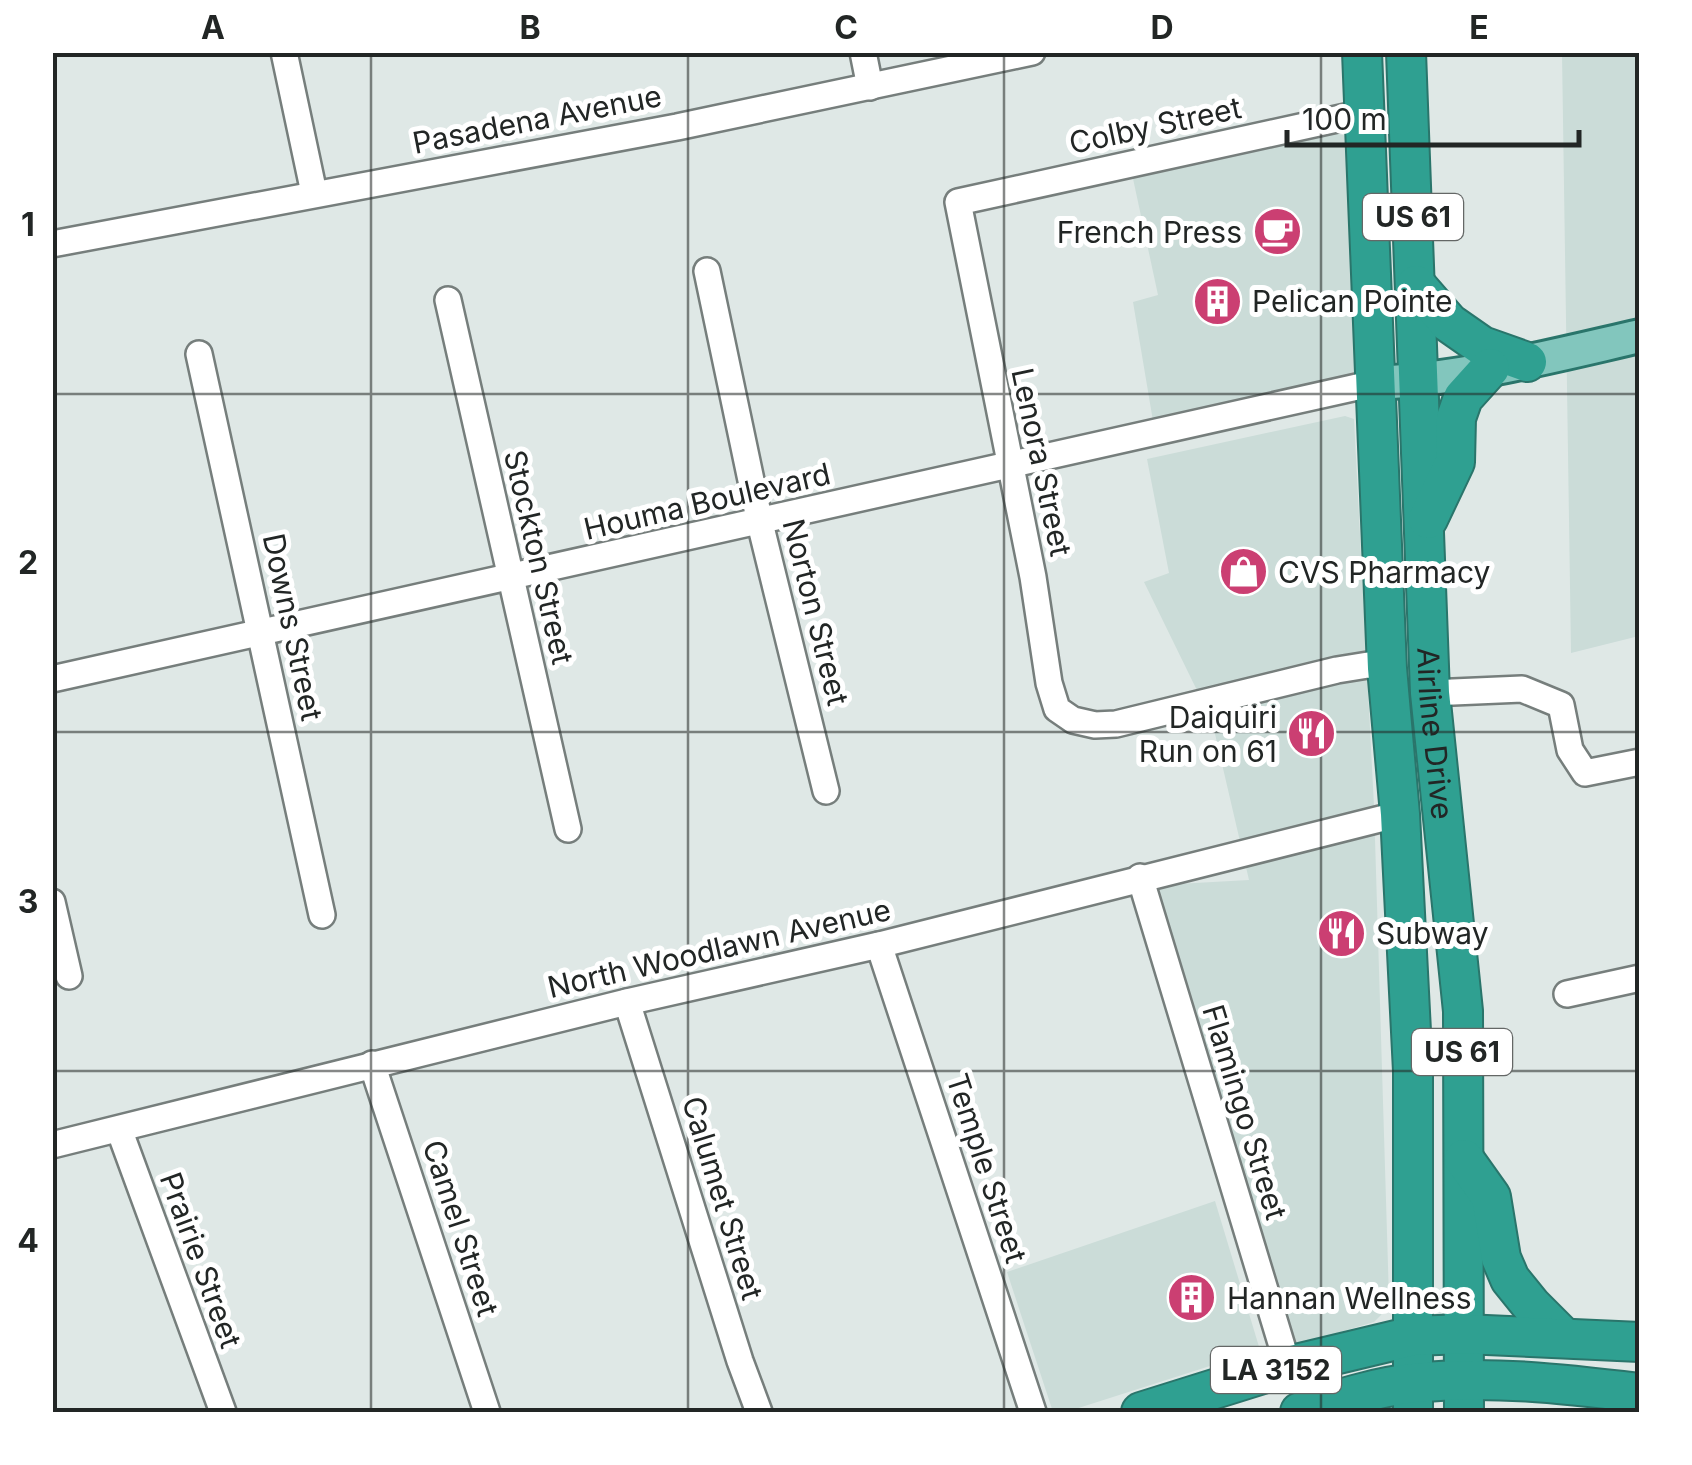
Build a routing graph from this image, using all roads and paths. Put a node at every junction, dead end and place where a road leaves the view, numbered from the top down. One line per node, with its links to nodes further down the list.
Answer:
1 (284, 52): 8 (street)
2 (863, 52): 6 (street)
3 (1032, 52): 6 (street, Pasadena Avenue)
4 (1362, 52): 7 (highway, Airline Drive / US 61)
5 (1406, 52): 12 (highway, Airline Drive / US 61)
6 (870, 88): 8 (street, Pasadena Avenue)
7 (1364, 113): 9 (street, Colby Street); 19 (highway, Airline Drive / US 61)
8 (314, 193): 10 (street, Pasadena Avenue)
9 (960, 200): 20 (street, Lenora Street)
10 (52, 244)
11 (707, 271): 21 (street, Norton Street)
12 (1416, 284): 16 (highway); 18 (highway, Airline Drive / US 61)
13 (448, 300): 23 (street, Stockton Street)
14 (1640, 336): 16 (main road)
15 (199, 354): 24 (street, Downs Street)
16 (1527, 362): 17 (main road)
17 (1490, 368): 18 (main road); 22 (highway)
18 (1420, 381): 19 (main road); 22 (highway, Airline Drive / US 61)
19 (1375, 383): 20 (street, Houma Boulevard); 25 (highway, Airline Drive / US 61)
20 (1008, 467): 21 (street, Houma Boulevard); 25 (street, Lenora Street)
21 (760, 523): 23 (street, Houma Boulevard); 29 (street, Norton Street)
22 (1424, 526): 27 (highway, Airline Drive / US 61)
23 (510, 579): 24 (street, Houma Boulevard); 31 (street, Stockton Street)
24 (262, 633): 26 (street, Houma Boulevard); 35 (street, Downs Street)
25 (1388, 668): 30 (highway, Airline Drive / US 61)
26 (52, 680)
27 (1430, 694): 28 (street); 32 (highway, Airline Drive / US 61)
28 (1640, 762)
29 (826, 792)
30 (1398, 799): 32 (highway); 33 (street, North Woodlawn Avenue); 46 (highway, Airline Drive / US 61)
31 (568, 829)
32 (1445, 847): 44 (highway, Airline Drive / US 61)
33 (1140, 877): 36 (street, North Woodlawn Avenue); 49 (street, Flamingo Street)
34 (52, 902): 37 (street)
35 (322, 914)
36 (880, 945): 40 (street, North Woodlawn Avenue); 56 (street, Temple Street)
37 (69, 976)
38 (1640, 978): 39 (street)
39 (1567, 994)
40 (627, 1002): 41 (street, North Woodlawn Avenue); 55 (street, Calumet Street)
41 (372, 1064): 42 (street, North Woodlawn Avenue); 54 (street, Camel Street)
42 (118, 1129): 43 (street, North Woodlawn Avenue); 53 (street, Prairie Street)
43 (52, 1145)
44 (1464, 1160): 45 (highway, Airline Drive / US 61); 47 (highway)
45 (1464, 1334): 46 (highway, LA 3152); 47 (highway, LA 3152); 51 (highway, Airline Drive / US 61)
46 (1413, 1336): 49 (highway, LA 3152); 52 (highway, Airline Drive / US 61)
47 (1564, 1337): 48 (highway, LA 3152)
48 (1640, 1342)
49 (1288, 1366): 57 (highway, LA 3152)
50 (1640, 1393): 51 (highway, LA 3152)
51 (1464, 1397): 52 (highway, LA 3152)
52 (1413, 1398): 58 (highway, LA 3152)
53 (223, 1412)
54 (487, 1412)
55 (759, 1412)
56 (1032, 1412)
57 (1142, 1412)
58 (1300, 1412)

